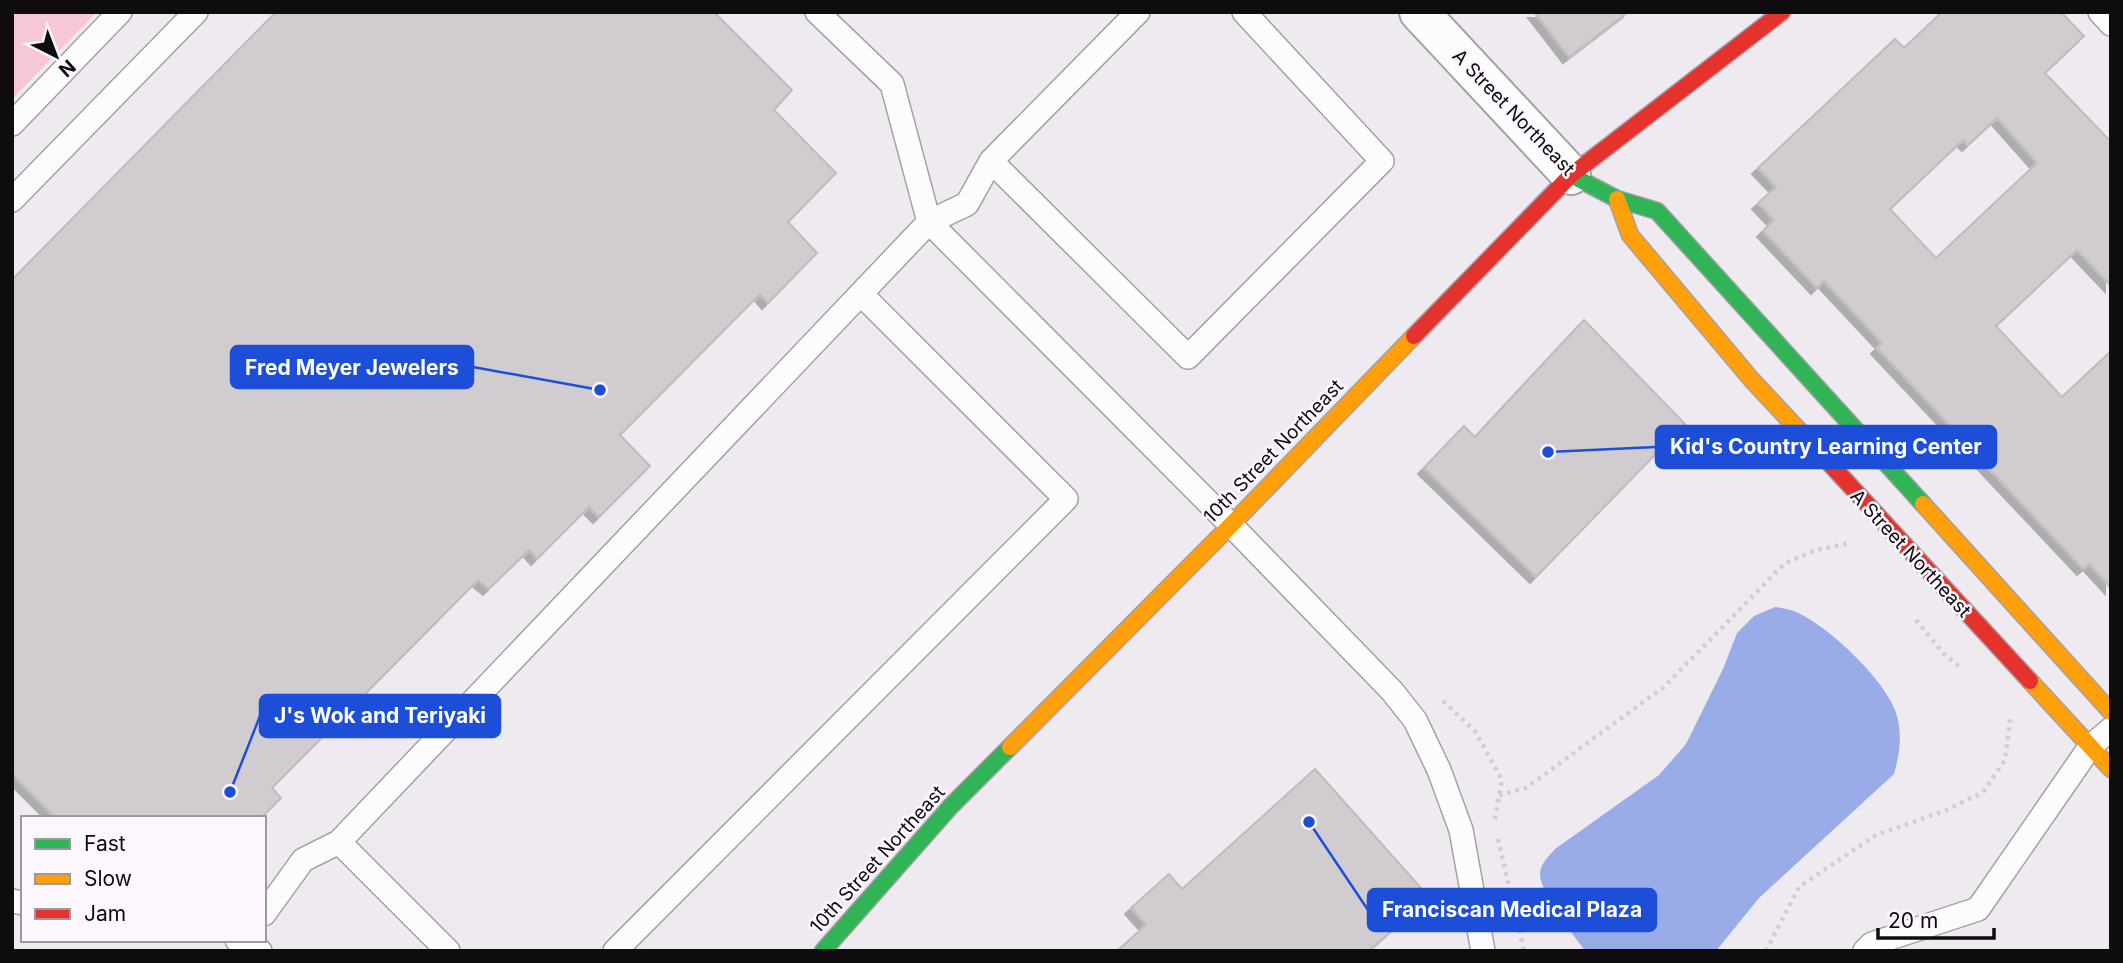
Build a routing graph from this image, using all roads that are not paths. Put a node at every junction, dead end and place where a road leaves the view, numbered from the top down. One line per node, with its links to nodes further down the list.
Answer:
1 (120, 12): 10 (lane)
2 (196, 12): 14 (lane)
3 (817, 12): 15 (lane)
4 (1138, 12): 11 (lane)
5 (1244, 12): 11 (lane)
6 (1419, 12): 12 (street, A Street Northeast)
7 (1782, 12): 12 (street, 10th Street Northeast)
8 (2100, 12): 9 (lane)
9 (2111, 24)
10 (12, 124)
11 (991, 161): 15 (lane)
12 (1571, 175): 13 (street, A Street Northeast); 17 (street, 10th Street Northeast)
13 (1617, 199): 18 (street, A Street Northeast); 20 (street, A Street Northeast)
14 (12, 200)
15 (929, 222): 16 (lane); 17 (lane)
16 (862, 295): 22 (lane); 26 (lane)
17 (1231, 525): 24 (street, 10th Street Northeast); 27 (lane)
18 (2111, 712)
19 (2111, 729): 20 (lane)
20 (2090, 747): 21 (street, A Street Northeast); 28 (lane)
21 (2111, 769)
22 (339, 842): 23 (lane); 25 (lane)
23 (266, 911)
24 (832, 948)
25 (448, 951)
26 (615, 951)
27 (1483, 951)
28 (1865, 951)

